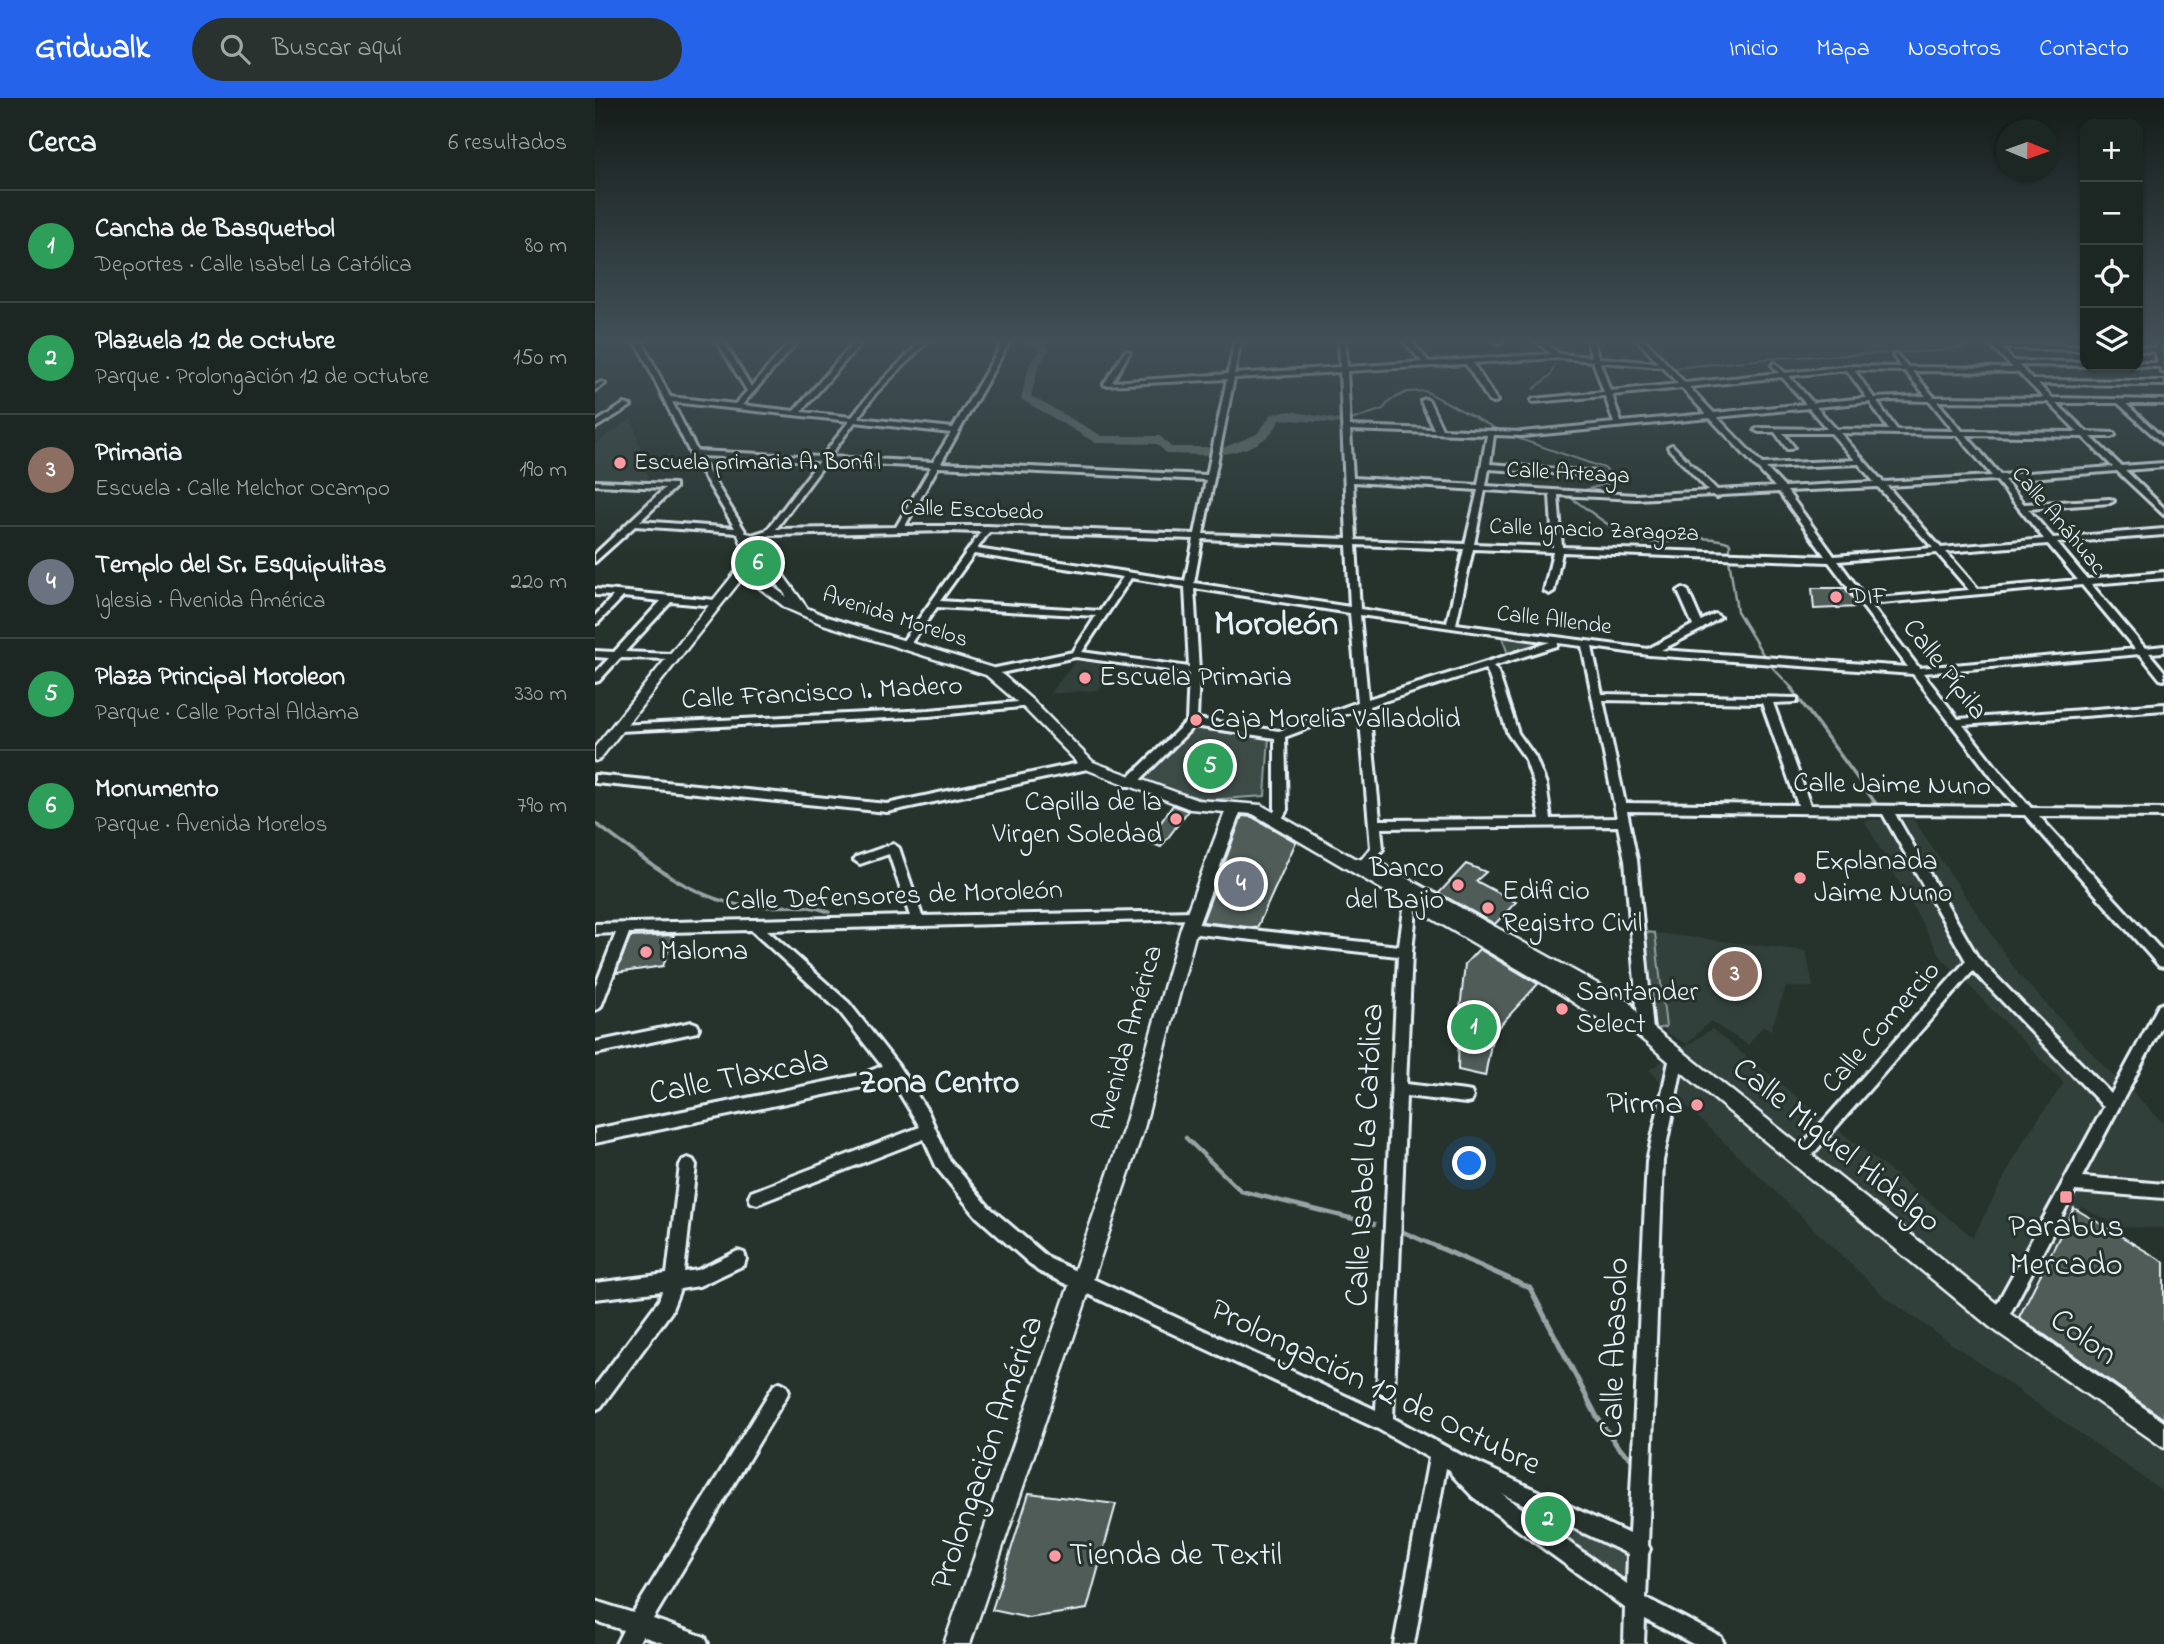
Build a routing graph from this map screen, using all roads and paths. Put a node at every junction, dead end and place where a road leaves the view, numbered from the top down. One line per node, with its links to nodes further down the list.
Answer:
1 (620, 411): 21 (street)
2 (674, 411): 39 (street, Avenida Morelos)
3 (772, 411): 18 (street)
4 (798, 411): 18 (street)
5 (859, 411): 20 (street)
6 (968, 411): 29 (street)
7 (1224, 411): 48 (street)
8 (1347, 411): 23 (street)
9 (1430, 411): 30 (street)
10 (1614, 411): 22 (street)
11 (1707, 411): 19 (street, Calle Pípila)
12 (1771, 411): 19 (street)
13 (1816, 411): 27 (street)
14 (1880, 411): 31 (street)
15 (1940, 411): 32 (street, Calle Anáhuac)
16 (2060, 411): 34 (street)
17 (2129, 411): 28 (street)
18 (796, 414): 20 (street)
19 (1712, 417): 22 (street); 45 (street, Calle Pípila)
20 (852, 419): 29 (street); 40 (street)
21 (595, 426)
22 (1619, 426): 33 (street)
23 (1348, 428): 30 (street); 50 (street)
24 (2164, 428): 28 (street)
25 (1759, 430): 26 (street)
26 (1777, 430): 27 (street); 38 (street)
27 (1832, 430): 31 (street); 41 (street)
28 (2149, 430): 36 (street)
29 (957, 431): 42 (street)
30 (1439, 431): 33 (street)
31 (1894, 431): 32 (street)
32 (1957, 432): 34 (street); 49 (street, Calle Anáhuac)
33 (1496, 433): 44 (street)
34 (2083, 434): 35 (street); 46 (street)
35 (2111, 435)
36 (2164, 443)
37 (1672, 447): 57 (street)
38 (1790, 447)
39 (694, 453): 40 (street); 67 (street, Avenida Morelos)
40 (823, 459): 42 (street); 65 (street)
41 (1861, 462): 45 (street); 52 (street)
42 (937, 464): 48 (street); 63 (street)
43 (2164, 465): 46 (street, Calle Arteaga)
44 (1486, 466): 47 (street); 53 (street)
45 (1760, 466): 55 (street, Calle Pípila)
46 (2119, 468): 49 (street, Calle Arteaga); 61 (street)
47 (1597, 474)
48 (1211, 478): 68 (street)
49 (1997, 478): 52 (street, Calle Arteaga); 60 (street, Calle Anáhuac)
50 (1351, 480): 53 (street, Calle Arteaga); 70 (street)
51 (595, 483): 62 (street)
52 (1881, 485): 54 (street, Calle Arteaga); 74 (street)
53 (1482, 488): 56 (street, Calle Arteaga); 71 (street)
54 (1822, 488): 55 (street, Calle Arteaga); 58 (street)
55 (1783, 491): 57 (street, Calle Arteaga); 77 (street, Calle Pípila)
56 (1554, 494): 57 (street, Calle Arteaga); 72 (street)
57 (1717, 495)
58 (1832, 500)
59 (2110, 501): 60 (street)
60 (2021, 507): 69 (street, Calle Anáhuac)
61 (2164, 513)
62 (635, 523): 67 (street); 76 (street)
63 (900, 527): 64 (street, Calle Escobedo); 65 (street, Calle Escobedo)
64 (987, 529): 68 (street, Calle Escobedo); 73 (street)
65 (770, 532): 67 (street, Calle Escobedo)
66 (2164, 532): 69 (street, Calle Ignacio Zaragoza)
67 (745, 536): 75 (street, Avenida Morelos); 78 (street)
68 (1200, 539): 70 (street, Calle Escobedo); 82 (street)
69 (2050, 541): 74 (street, Calle Ignacio Zaragoza); 81 (street, Calle Anáhuac)
70 (1353, 543): 71 (street, Calle Ignacio Zaragoza); 93 (street)
71 (1468, 546): 72 (street, Calle Ignacio Zaragoza); 97 (street)
72 (1558, 549): 77 (street, Calle Ignacio Zaragoza); 83 (street)
73 (974, 551): 80 (street, Calle Allende); 91 (street)
74 (1939, 551): 77 (street, Calle Ignacio Zaragoza); 86 (street)
75 (765, 556): 78 (street); 92 (street, Avenida Morelos)
76 (596, 557)
77 (1833, 559): 89 (street, Calle Pípila)
78 (746, 566): 90 (street); 92 (street)
79 (2164, 575): 81 (street)
80 (1128, 576): 82 (street, Calle Allende); 94 (street)
81 (2085, 582): 86 (street); 103 (street, Calle Anáhuac)
82 (1189, 585): 93 (street, Calle Allende); 110 (street)
83 (1549, 591)
84 (1683, 591): 98 (street)
85 (595, 592): 87 (street)
86 (1976, 592): 89 (street)
87 (619, 595): 88 (street); 96 (street)
88 (668, 599): 90 (street); 107 (street)
89 (1863, 602): 111 (street, Calle Pípila)
90 (715, 603): 108 (street)
91 (936, 604): 94 (street); 100 (street)
92 (801, 608): 100 (street, Avenida Morelos)
93 (1355, 612): 97 (street, Calle Allende); 119 (street)
94 (1104, 614): 106 (street)
95 (1715, 617): 98 (street)
96 (595, 621)
97 (1451, 626): 99 (street, Calle Allende)
98 (1699, 627): 104 (street)
99 (1560, 643): 101 (street, Calle Allende); 109 (street)
100 (905, 645): 112 (street, Avenida Morelos)
101 (1587, 646): 104 (street, Calle Allende); 115 (street)
102 (2164, 649): 103 (street, Calle Allende)
103 (2142, 651): 111 (street, Calle Allende); 113 (street, Calle Anáhuac)
104 (1649, 652): 111 (street, Calle Allende)
105 (595, 654): 107 (street)
106 (1076, 654): 110 (street); 112 (street)
107 (617, 655): 108 (street); 114 (street)
108 (672, 657): 123 (street)
109 (1486, 664): 119 (street); 136 (street)
110 (1194, 671): 121 (street)
111 (1916, 671): 122 (street, Calle Pípila)
112 (991, 672): 118 (street, Avenida Morelos)
113 (2164, 677)
114 (595, 679)
115 (1596, 697): 116 (street); 129 (street)
116 (1766, 699): 117 (street); 131 (street)
117 (1793, 700)
118 (1028, 704): 123 (street, Calle Francisco I. Madero); 126 (street, Avenida Morelos)
119 (1363, 704): 124 (street); 138 (street)
120 (2164, 707): 122 (street)
121 (1192, 722): 124 (street); 128 (street)
122 (1956, 722): 133 (street, Calle Pípila)
123 (618, 728): 125 (street)
124 (1280, 734): 135 (street)
125 (595, 757)
126 (1089, 765): 127 (street); 128 (street, Calle Miguel Hidalgo)
127 (595, 779)
128 (1130, 783): 130 (street, Calle Miguel Hidalgo)
129 (1620, 807): 131 (street, Calle Jaime Nuno); 137 (street)
130 (1234, 808): 135 (street, Calle Miguel Hidalgo); 143 (street, Avenida América)
131 (1806, 810): 132 (street, Calle Jaime Nuno)
132 (1887, 810): 133 (street, Calle Jaime Nuno); 148 (street)
133 (2028, 812): 134 (street, Calle Jaime Nuno); 149 (street, Calle Pípila)
134 (2164, 813)
135 (1276, 819): 140 (street, Calle Miguel Hidalgo)
136 (1546, 822): 137 (street); 138 (street)
137 (1624, 822): 152 (street)
138 (1374, 824): 140 (street)
139 (860, 860): 142 (street)
140 (1357, 865): 141 (street, Calle Miguel Hidalgo)
141 (1417, 898): 147 (street, Calle Isabel La Católica); 152 (street, Calle Miguel Hidalgo)
142 (917, 919): 143 (street, Calle Defensores de Moroleón); 144 (street, Calle Defensores de Moroleón)
143 (1191, 921): 147 (street, Calle Defensores de Moroleón); 169 (street, Avenida América)
144 (754, 925): 146 (street, Calle Defensores de Moroleón); 156 (street)
145 (595, 929): 146 (street, Calle Defensores de Moroleón)
146 (624, 929): 150 (street)
147 (1405, 952): 157 (street, Calle Isabel La Católica)
148 (1973, 962): 159 (street); 162 (street, Calle Comercio)
149 (2164, 962)
150 (595, 1004)
151 (2164, 1009): 159 (street)
152 (1640, 1027): 155 (street, Calle Miguel Hidalgo)
153 (692, 1028): 154 (street)
154 (595, 1048)
155 (1677, 1057): 162 (street, Calle Miguel Hidalgo); 177 (street, Calle Abasolo)
156 (892, 1068): 160 (street); 161 (street, Calle Tlaxcala)
157 (1398, 1089): 158 (street); 174 (street, Calle Isabel La Católica)
158 (1466, 1097)
159 (2113, 1106): 164 (street)
160 (929, 1130): 166 (street); 169 (street)
161 (595, 1136)
162 (1800, 1158): 171 (street, Calle Miguel Hidalgo)
163 (688, 1165): 168 (street)
164 (2071, 1183): 165 (street); 171 (street)
165 (2164, 1191)
166 (757, 1197)
167 (738, 1259): 168 (street)
168 (674, 1283): 170 (street); 173 (street)
169 (1082, 1285): 174 (street, Prolongación 12 de Octubre); 183 (street, Prolongación América)
170 (595, 1291)
171 (1998, 1319): 175 (street, Colon)
172 (780, 1391): 180 (street)
173 (595, 1401)
174 (1384, 1423): 176 (street, Prolongación 12 de Octubre)
175 (2164, 1436)
176 (1446, 1458): 177 (street, Prolongación 12 de Octubre); 178 (street); 184 (street)
177 (1640, 1549): 178 (street, Calle Abasolo)
178 (1637, 1604): 185 (street, Calle Abasolo); 186 (street)
179 (595, 1611): 180 (street)
180 (638, 1625): 181 (street); 182 (street)
181 (627, 1644)
182 (698, 1644)
183 (957, 1644)
184 (1404, 1644)
185 (1634, 1644)
186 (1714, 1644)

